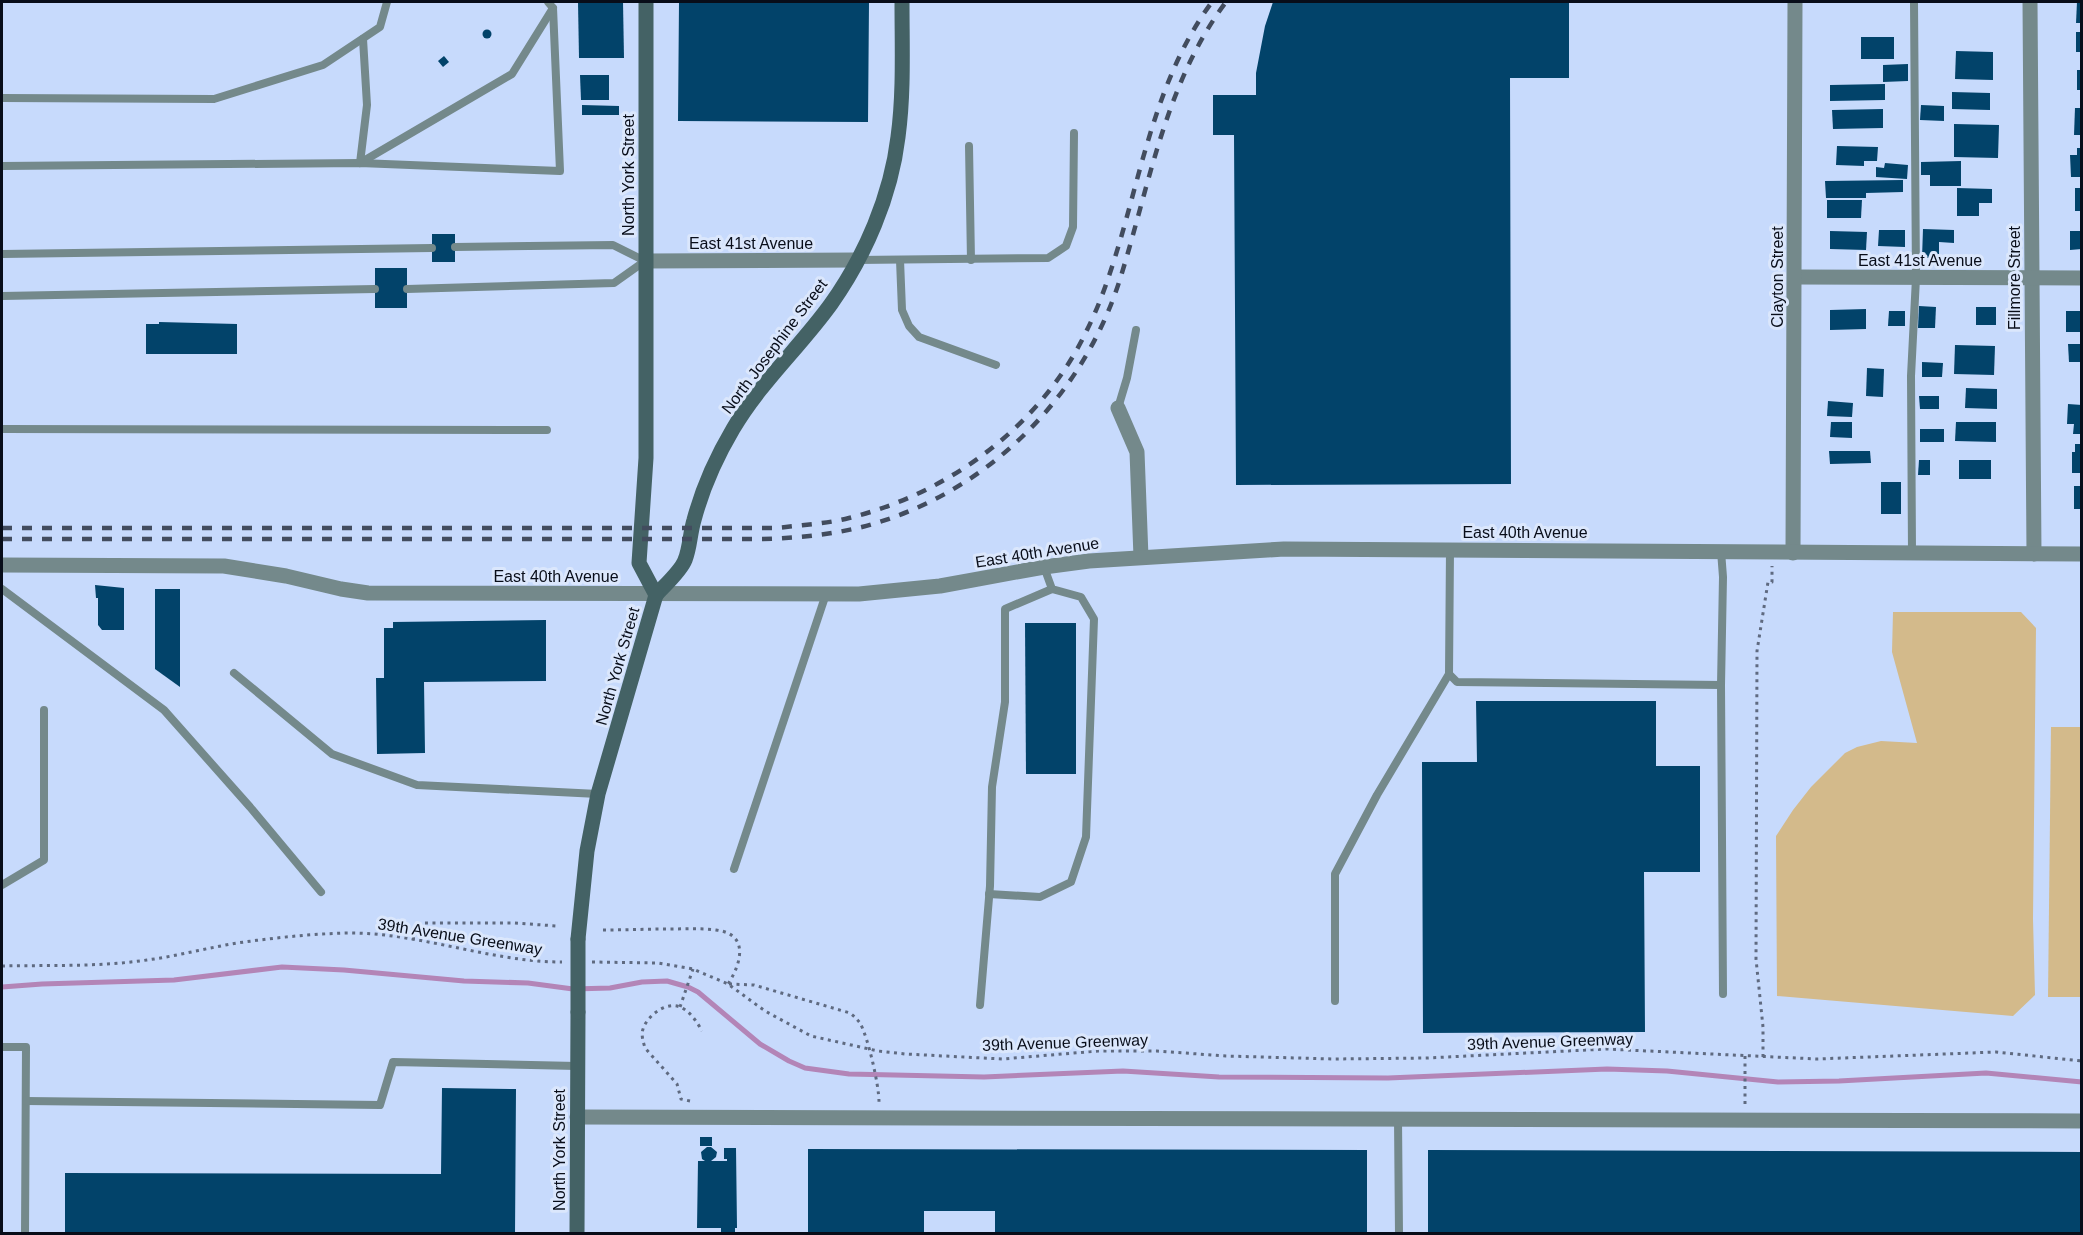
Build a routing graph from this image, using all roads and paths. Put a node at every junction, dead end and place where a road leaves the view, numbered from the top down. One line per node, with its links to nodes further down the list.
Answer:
1 (387, 2): 8 (lane)
2 (646, 2): 20 (main road, North York Street)
3 (902, 2): 17 (main road, North Josephine Street)
4 (1795, 2): 21 (street, Clayton Street)
5 (1914, 2): 22 (lane)
6 (2030, 2): 23 (street, Fillmore Street)
7 (551, 5): 12 (lane); 12 (lane)
8 (363, 39): 9 (lane); 12 (lane)
9 (2, 98)
10 (1074, 134): 19 (lane)
11 (969, 146): 19 (lane)
12 (360, 163): 13 (lane)
13 (2, 166)
14 (432, 248): 16 (lane)
15 (455, 248): 20 (lane)
16 (2, 254)
17 (857, 260): 18 (lane); 20 (street, East 41st Avenue); 46 (main road, North Josephine Street)
18 (900, 260): 19 (lane); 29 (lane)
19 (971, 260)
20 (645, 261): 26 (lane); 46 (main road, North York Street)
21 (1795, 277): 22 (street, East 41st Avenue); 35 (street, Clayton Street)
22 (1916, 278): 23 (street, East 41st Avenue); 36 (lane)
23 (2032, 278): 24 (street, East 41st Avenue); 37 (street, Fillmore Street)
24 (2082, 278)
25 (375, 289): 27 (lane)
26 (407, 289)
27 (2, 296)
28 (1136, 330): 30 (lane)
29 (996, 365)
30 (1118, 408): 39 (street)
31 (2, 429): 32 (lane)
32 (547, 430)
33 (1450, 550): 34 (street, East 40th Avenue); 39 (street, East 40th Avenue); 48 (lane)
34 (1721, 551): 35 (street, East 40th Avenue); 49 (lane)
35 (1793, 553): 36 (street, East 40th Avenue)
36 (1912, 553): 37 (street, East 40th Avenue)
37 (2034, 554): 38 (street, East 40th Avenue)
38 (2082, 554)
39 (1141, 557): 41 (street, East 40th Avenue)
40 (2, 565): 46 (street, East 40th Avenue)
41 (1044, 567): 44 (lane); 45 (street, East 40th Avenue)
42 (1772, 569): 72 (path)
43 (2, 589): 54 (lane)
44 (1052, 589): 55 (lane); 55 (lane)
45 (826, 594): 46 (street, East 40th Avenue); 52 (lane)
46 (656, 595): 51 (main road, North York Street)
47 (234, 674): 51 (lane)
48 (1449, 674): 49 (lane); 65 (lane)
49 (1721, 685): 64 (lane)
50 (44, 710): 53 (lane)
51 (598, 794): 74 (main road, North York Street, bridge)
52 (734, 870)
53 (2, 885)
54 (321, 892)
55 (989, 894): 67 (lane)
56 (556, 927): 58 (path)
57 (603, 930): 63 (path)
58 (413, 940): 59 (path, 39th Avenue Greenway); 61 (path, 39th Avenue Greenway)
59 (568, 962)
60 (591, 962): 62 (path, 39th Avenue Greenway)
61 (2, 966)
62 (693, 969): 63 (path, 39th Avenue Greenway); 66 (path)
63 (728, 984): 70 (path, 39th Avenue Greenway); 70 (path)
64 (1723, 994)
65 (1335, 1001)
66 (681, 1005): 68 (path); 75 (path)
67 (980, 1005)
68 (702, 1031)
69 (2, 1047): 76 (lane)
70 (868, 1049): 71 (path, 39th Avenue Greenway); 77 (path)
71 (1745, 1055): 72 (path, 39th Avenue Greenway); 78 (path)
72 (1763, 1057): 73 (path, 39th Avenue Greenway)
73 (2082, 1061)
74 (578, 1066): 76 (lane); 79 (main road, North York Street)
75 (690, 1100)
76 (26, 1101): 82 (lane)
77 (879, 1102)
78 (1745, 1104)
79 (578, 1117): 80 (street); 83 (main road, North York Street)
80 (1398, 1119): 81 (street); 84 (lane)
81 (2082, 1121)
82 (25, 1233)
83 (577, 1233)
84 (1399, 1233)

